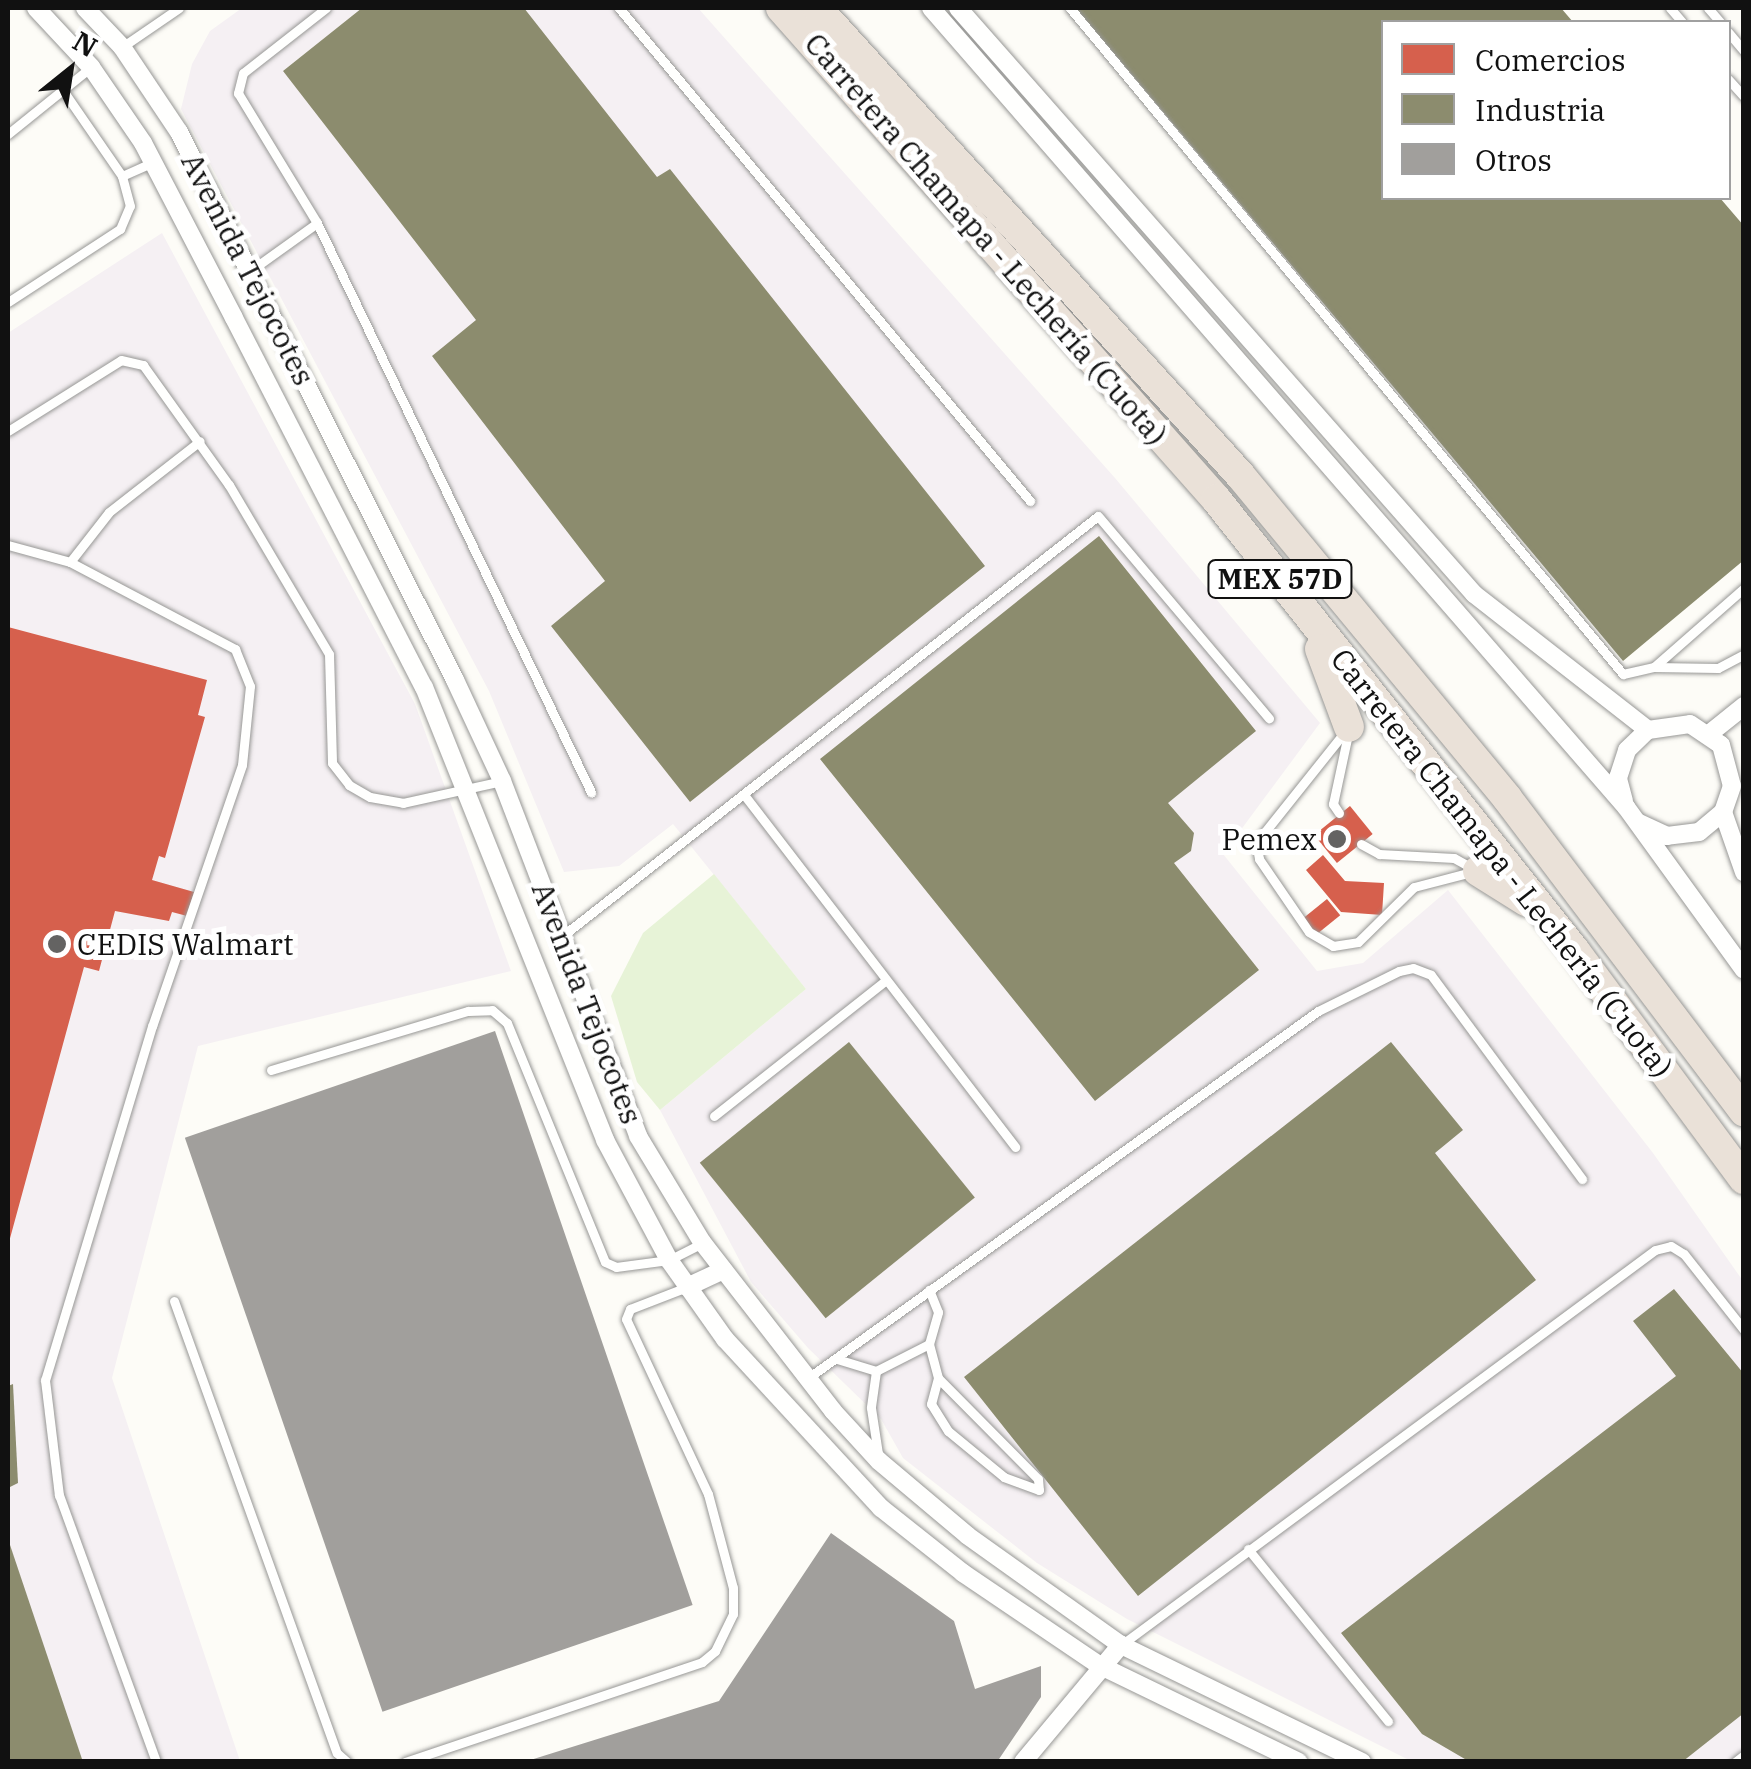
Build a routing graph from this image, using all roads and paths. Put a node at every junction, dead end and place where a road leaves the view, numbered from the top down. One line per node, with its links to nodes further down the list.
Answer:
1 (36, 8): 12 (street, Avenida Tejocotes)
2 (85, 8): 11 (street, Avenida Tejocotes)
3 (179, 8): 11 (lane)
4 (326, 8): 17 (lane)
5 (620, 8): 23 (lane)
6 (781, 8): 22 (highway, Carretera Chamapa - Lechería (Cuota) / MEX 57D)
7 (817, 8): 51 (highway, Carretera Chamapa - Lechería (Cuota) / MEX 57D)
8 (931, 8): 39 (street)
9 (958, 8): 32 (street)
10 (1070, 8): 28 (lane)
11 (122, 47): 18 (street, Avenida Tejocotes)
12 (91, 67): 13 (lane); 15 (street, Avenida Tejocotes)
13 (60, 86): 14 (lane); 16 (lane)
14 (8, 134)
15 (153, 162): 16 (lane); 36 (street, Avenida Tejocotes)
16 (122, 176): 19 (lane)
17 (317, 224): 18 (lane); 37 (lane)
18 (250, 272): 35 (street, Avenida Tejocotes)
19 (8, 302)
20 (8, 431): 21 (lane)
21 (200, 442): 25 (lane); 36 (lane)
22 (1216, 499): 31 (highway); 47 (highway, Carretera Chamapa - Lechería (Cuota) / MEX 57D)
23 (1030, 501)
24 (8, 545): 25 (lane)
25 (70, 562): 74 (lane)
26 (1744, 588): 28 (lane)
27 (1744, 654): 28 (lane)
28 (1654, 666)
29 (1744, 706): 33 (street)
30 (1269, 718): 38 (lane)
31 (1349, 727): 41 (lane); 44 (lane)
32 (1648, 730): 33 (street); 39 (street)
33 (1709, 734): 34 (street)
34 (1736, 753): 40 (street)
35 (502, 781): 36 (lane); 46 (street, Avenida Tejocotes)
36 (470, 792): 57 (street, Avenida Tejocotes)
37 (591, 792)
38 (744, 796): 46 (lane); 49 (lane)
39 (1626, 807): 42 (street)
40 (1724, 812): 42 (street); 45 (street)
41 (1339, 813)
42 (1638, 823): 48 (street)
43 (1361, 844): 44 (lane)
44 (1478, 871): 47 (highway)
45 (1744, 872)
46 (561, 938): 56 (street, Avenida Tejocotes)
47 (1575, 951): 55 (highway, Carretera Chamapa - Lechería (Cuota) / MEX 57D)
48 (1744, 970)
49 (886, 980): 52 (lane); 53 (lane)
50 (270, 1070): 57 (lane)
51 (1744, 1111)
52 (714, 1116)
53 (1015, 1147)
54 (1582, 1179): 60 (lane)
55 (1744, 1179)
56 (702, 1242): 57 (lane); 58 (street, Avenida Tejocotes)
57 (669, 1260): 59 (street, Avenida Tejocotes)
58 (723, 1270): 59 (street); 67 (street, Avenida Tejocotes)
59 (687, 1287): 71 (street, Avenida Tejocotes); 76 (lane)
60 (930, 1290): 63 (lane); 64 (lane)
61 (174, 1301): 75 (lane)
62 (1744, 1330): 69 (lane)
63 (930, 1344): 65 (lane); 66 (lane)
64 (837, 1359): 65 (lane); 67 (lane)
65 (876, 1371): 68 (lane)
66 (938, 1378): 66 (lane)
67 (806, 1379): 68 (street, Avenida Tejocotes)
68 (879, 1461): 70 (street, Avenida Tejocotes)
69 (1248, 1549): 70 (lane); 72 (lane)
70 (1121, 1644): 71 (street); 79 (street, Avenida Tejocotes)
71 (1099, 1665): 77 (street); 78 (street, Avenida Tejocotes)
72 (1388, 1721)
73 (1744, 1755): 80 (lane)
74 (156, 1762)
75 (347, 1762)
76 (405, 1762)
77 (1023, 1762)
78 (1299, 1762)
79 (1362, 1762)
80 (1735, 1762)

